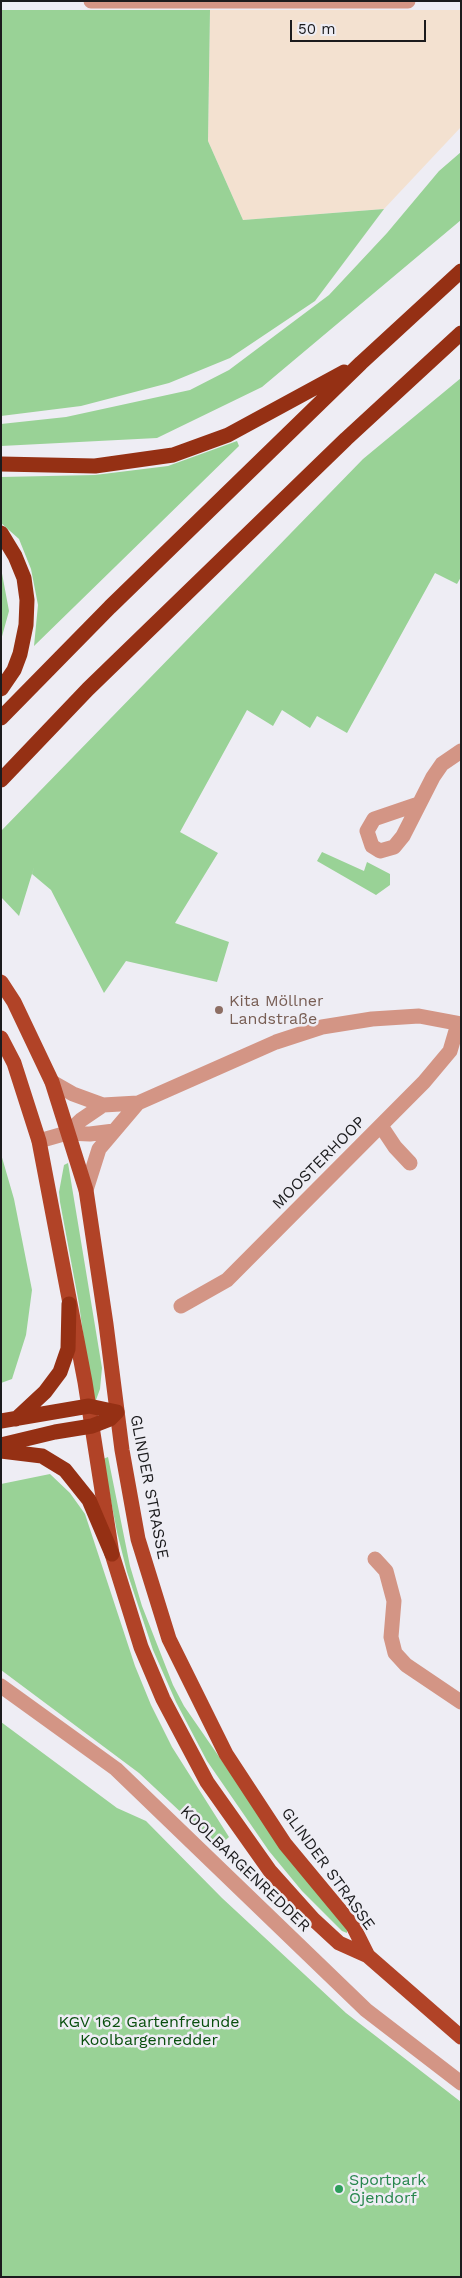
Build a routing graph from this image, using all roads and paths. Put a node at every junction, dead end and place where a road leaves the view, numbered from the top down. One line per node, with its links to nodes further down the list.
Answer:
1 (91, 1): 2 (street)
2 (408, 1)
3 (461, 271): 5 (highway)
4 (461, 333): 11 (highway)
5 (361, 363): 6 (highway); 9 (highway)
6 (1, 464)
7 (1, 533): 8 (highway)
8 (1, 689)
9 (1, 718)
10 (461, 751): 12 (street)
11 (1, 780)
12 (418, 804)
13 (1, 982): 16 (main road, GLINDER STRASSE)
14 (460, 1024): 17 (street); 19 (street, MOOSTERHOOP)
15 (1, 1038): 22 (main road, GLINDER STRASSE)
16 (52, 1082): 18 (street); 21 (main road, GLINDER STRASSE)
17 (138, 1103): 18 (street); 20 (street)
18 (103, 1105): 21 (street)
19 (381, 1126): 23 (street); 26 (street, MOOSTERHOOP)
20 (114, 1131): 21 (street); 24 (street)
21 (67, 1133): 22 (street); 24 (main road, GLINDER STRASSE)
22 (39, 1141): 25 (main road, GLINDER STRASSE)
23 (410, 1163)
24 (86, 1190): 28 (main road, GLINDER STRASSE)
25 (70, 1304): 27 (main road, GLINDER STRASSE); 29 (highway)
26 (181, 1306)
27 (88, 1406): 28 (highway); 29 (highway); 30 (main road, GLINDER STRASSE)
28 (117, 1412): 30 (highway); 37 (main road, GLINDER STRASSE)
29 (9, 1420)
30 (92, 1426): 31 (highway); 33 (main road, GLINDER STRASSE)
31 (1, 1445)
32 (1, 1451): 33 (highway)
33 (112, 1554): 37 (main road, GLINDER STRASSE)
34 (375, 1559): 36 (street)
35 (1, 1686): 39 (street, KOOLBARGENREDDER)
36 (461, 1702)
37 (368, 1956): 38 (main road, GLINDER STRASSE)
38 (461, 2037)
39 (461, 2083)

